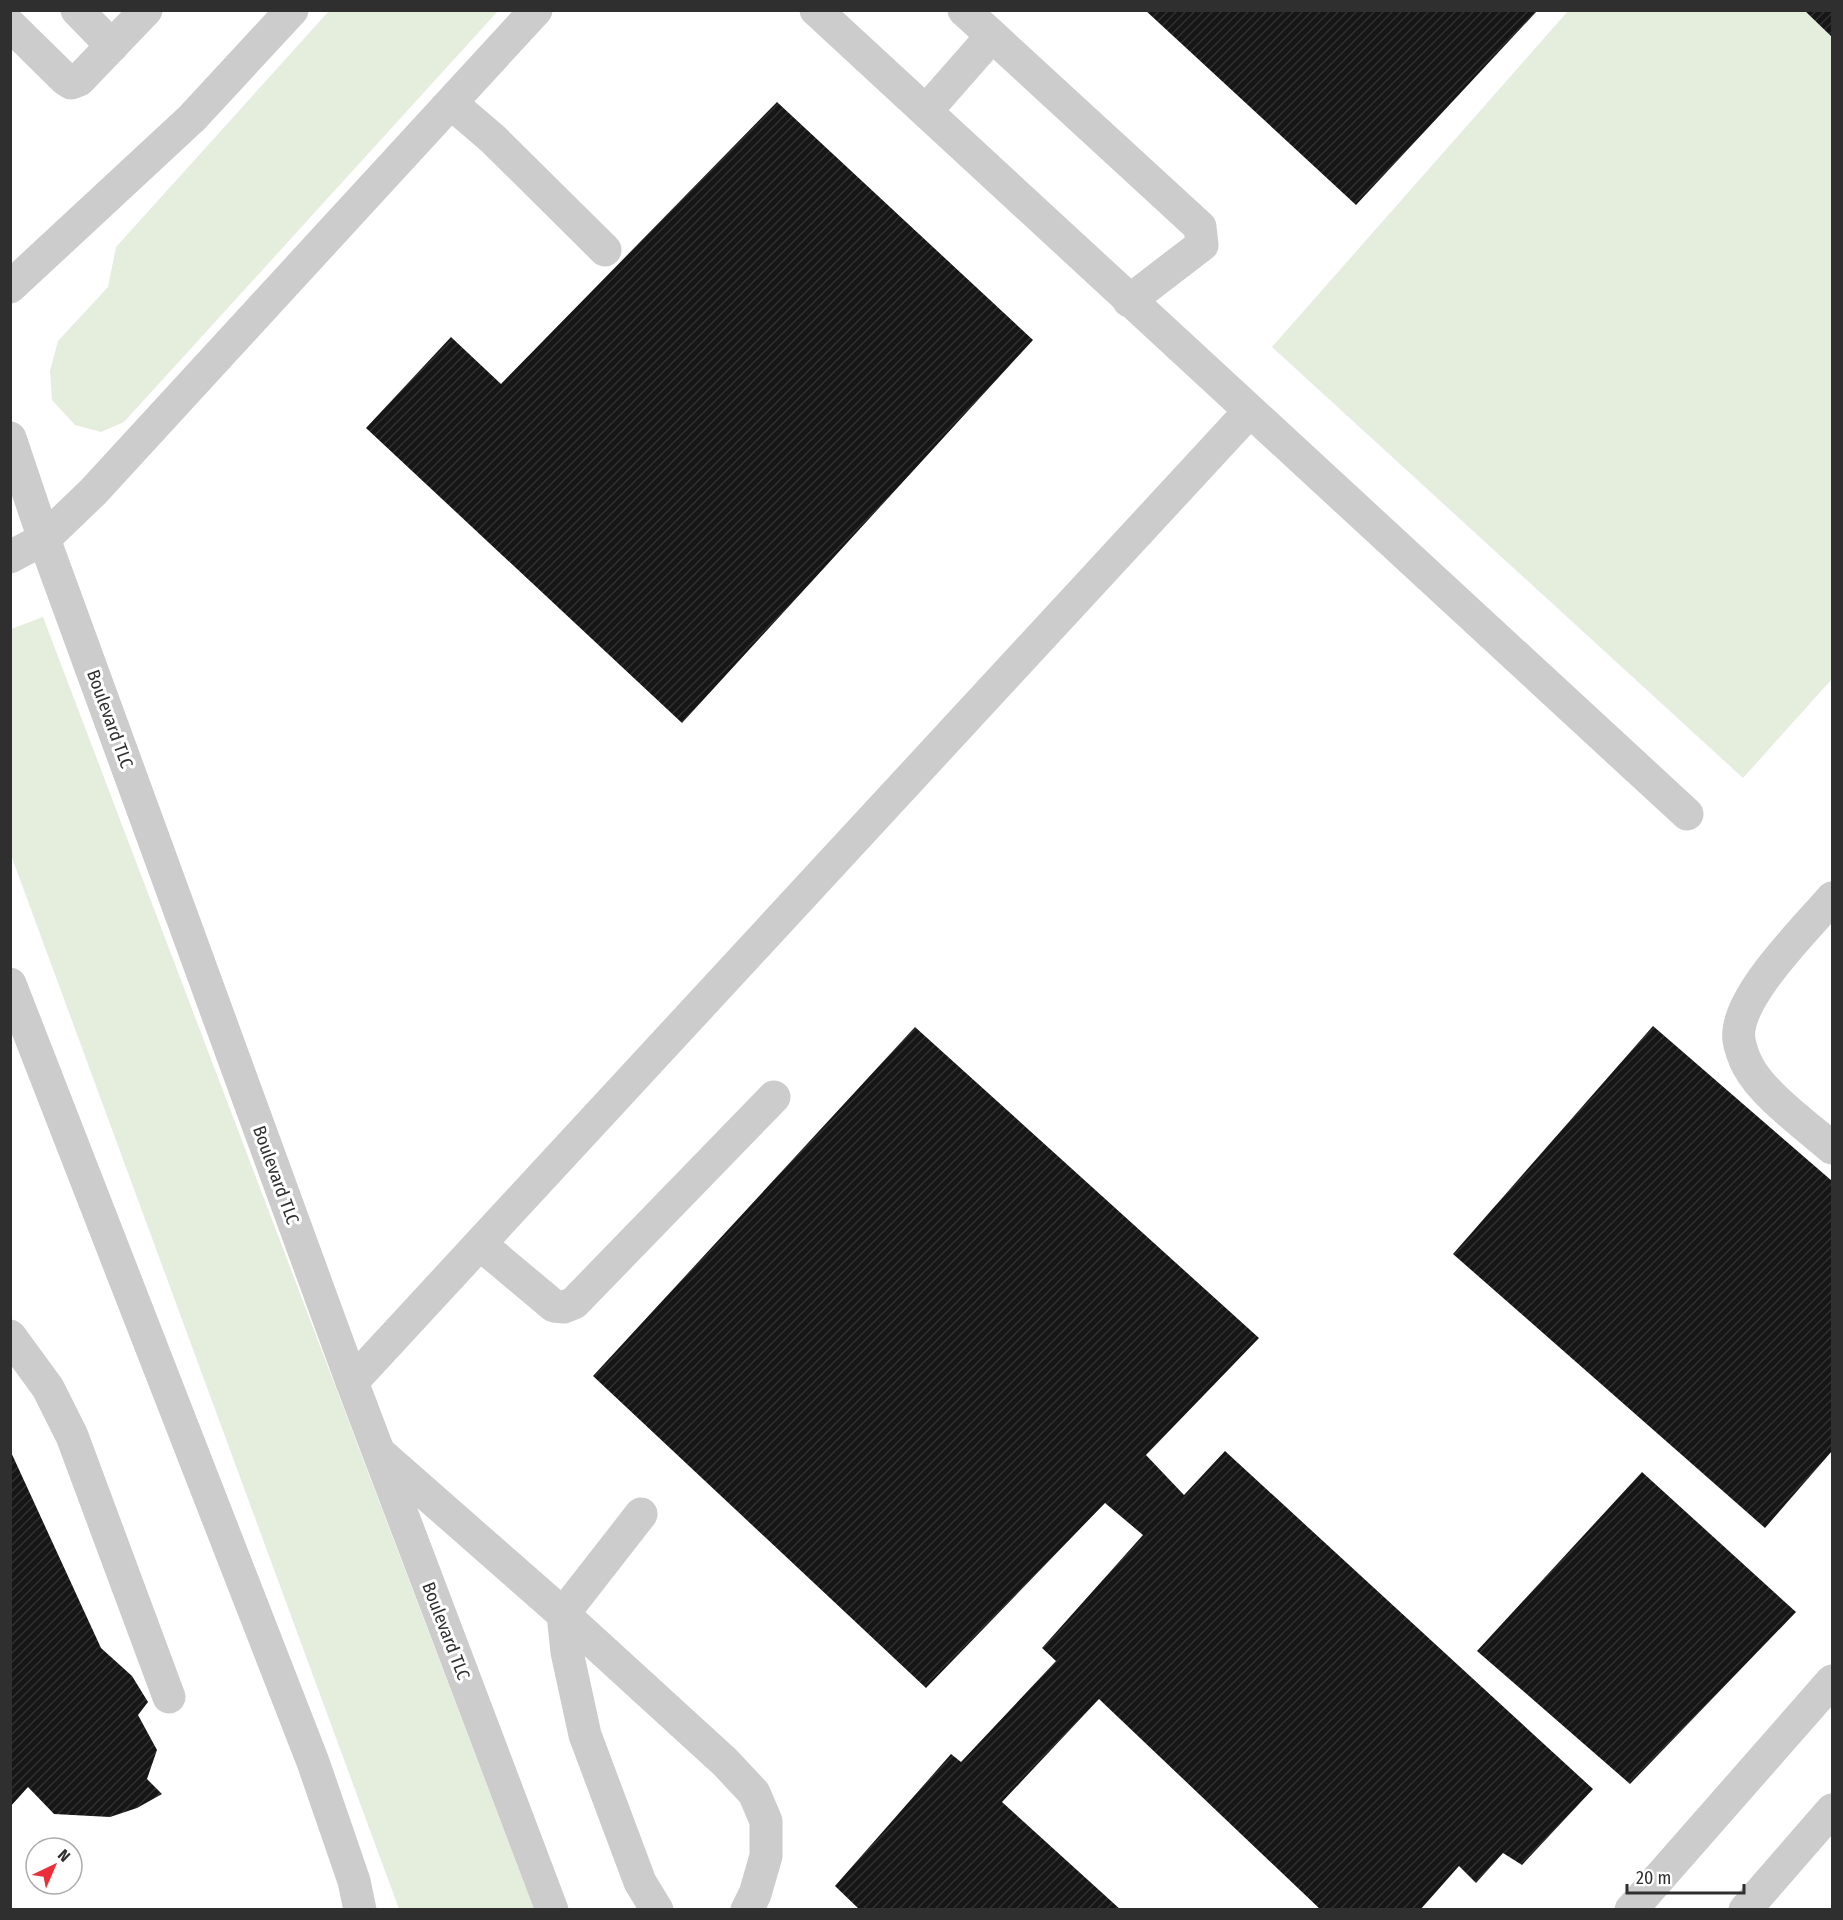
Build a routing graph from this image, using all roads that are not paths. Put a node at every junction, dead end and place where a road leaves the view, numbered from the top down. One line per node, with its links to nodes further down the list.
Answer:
1 (77, 10): 9 (street)
2 (146, 10): 9 (street)
3 (292, 10): 13 (street)
4 (536, 10): 10 (street)
5 (816, 10): 11 (street)
6 (964, 10): 8 (street)
7 (10, 25): 9 (street)
8 (992, 36): 11 (street); 14 (street)
9 (112, 46)
10 (451, 102): 12 (street); 17 (street)
11 (926, 111): 14 (street)
12 (605, 250)
13 (10, 287)
14 (1129, 301): 15 (street)
15 (1249, 412): 19 (street); 24 (street)
16 (10, 438): 17 (street, Boulevard TLC)
17 (44, 539): 18 (street); 26 (street, Boulevard TLC)
18 (10, 557)
19 (1687, 814)
20 (1833, 898): 23 (street)
21 (10, 984): 33 (street)
22 (774, 1097): 24 (street)
23 (1833, 1148)
24 (480, 1244): 26 (street)
25 (10, 1336): 31 (street)
26 (352, 1382): 27 (street, Boulevard TLC)
27 (379, 1453): 29 (street); 34 (street, Boulevard TLC)
28 (641, 1514): 29 (street)
29 (563, 1614): 35 (street); 36 (street)
30 (1833, 1682): 37 (street)
31 (169, 1697)
32 (1833, 1810): 38 (street)
33 (360, 1910)
34 (552, 1910)
35 (657, 1910)
36 (747, 1910)
37 (1631, 1910)
38 (1745, 1910)

